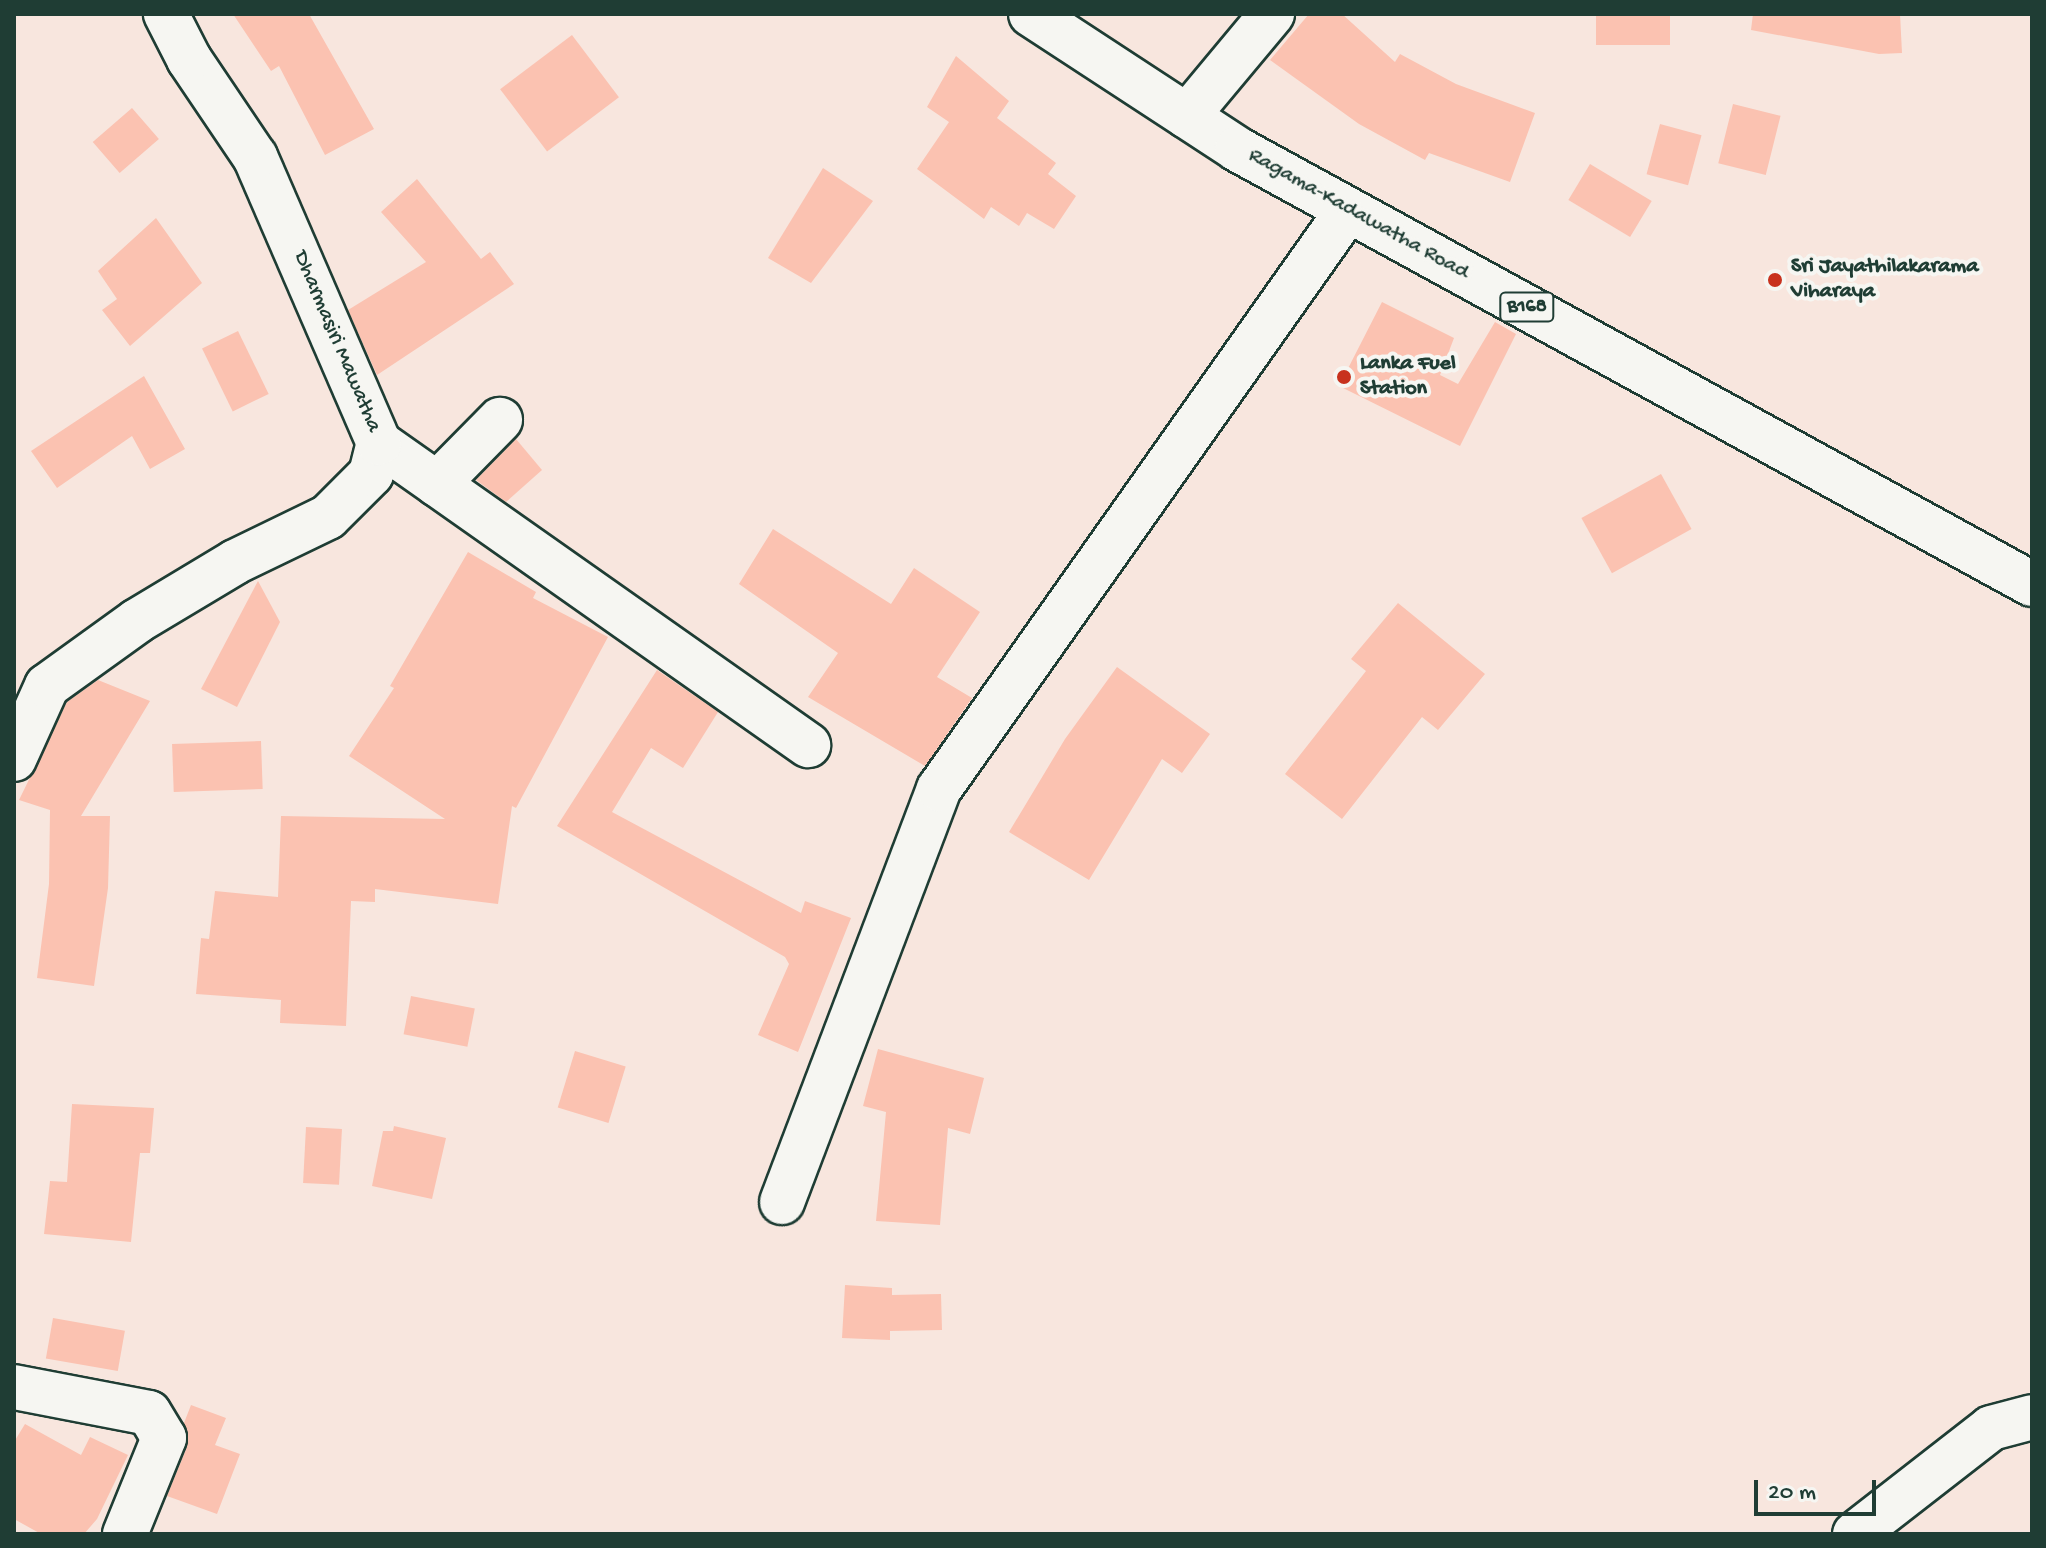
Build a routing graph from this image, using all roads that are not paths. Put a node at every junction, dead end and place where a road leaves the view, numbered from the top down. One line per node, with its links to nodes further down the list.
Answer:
1 (166, 14): 7 (street, Dharmasiri Mawatha)
2 (1031, 14): 4 (street, Ragama-Kadawatha Road / B168)
3 (1272, 14): 4 (street)
4 (1187, 116): 5 (street, Ragama-Kadawatha Road / B168)
5 (1348, 210): 9 (street, Ragama-Kadawatha Road / B168); 12 (street)
6 (500, 420): 8 (street)
7 (379, 443): 8 (street); 11 (street, Dharmasiri Mawatha)
8 (437, 484): 10 (street)
9 (2032, 584)
10 (808, 745)
11 (14, 759)
12 (782, 1202)
13 (14, 1387): 15 (street)
14 (2032, 1417): 16 (street)
15 (125, 1534)
16 (1855, 1534)

